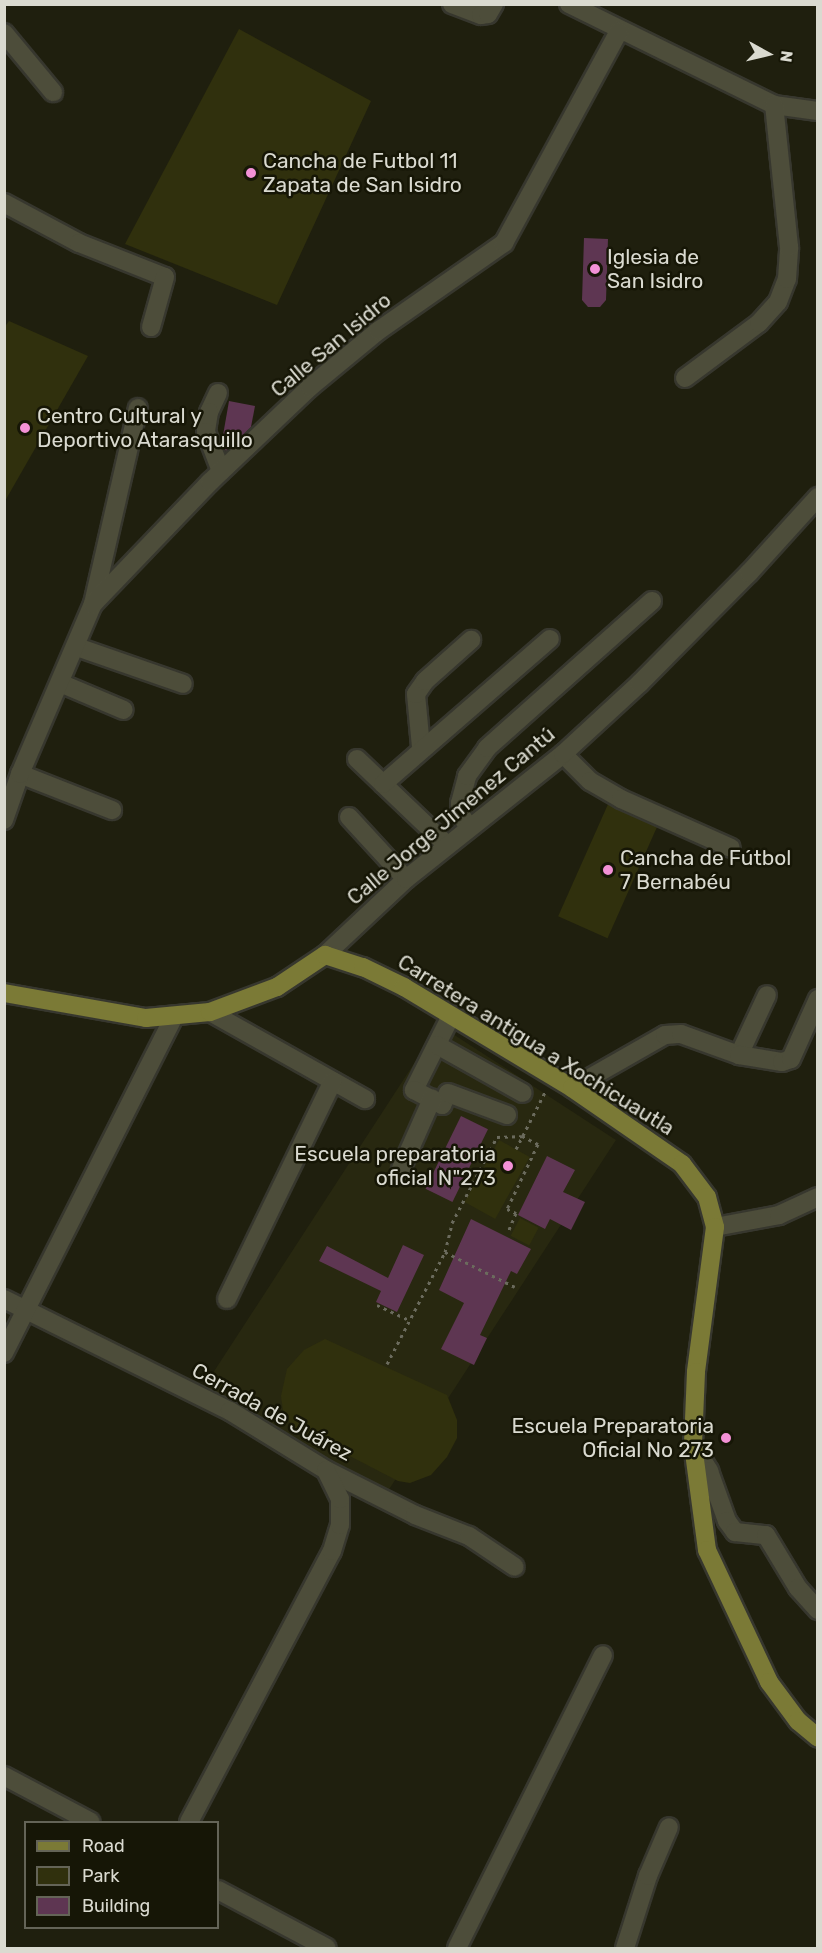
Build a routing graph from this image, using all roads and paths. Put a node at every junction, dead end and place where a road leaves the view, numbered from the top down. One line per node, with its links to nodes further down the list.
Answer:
1 (452, 4): 2 (street)
2 (494, 4)
3 (569, 4): 4 (street)
4 (619, 31): 7 (street); 14 (street, Calle San Isidro)
5 (4, 33): 6 (street)
6 (53, 92)
7 (774, 105): 8 (street); 11 (street)
8 (818, 111)
9 (4, 203): 10 (street)
10 (152, 327)
11 (685, 378)
12 (218, 393): 14 (street)
13 (138, 408): 17 (street)
14 (221, 471): 17 (street, Calle San Isidro)
15 (818, 496): 25 (street, Calle Jorge Jimenez Cantú)
16 (652, 601): 32 (street)
17 (93, 604): 20 (street, Calle San Isidro)
18 (550, 639): 24 (street)
19 (471, 640): 24 (street)
20 (77, 647): 21 (street, Calle San Isidro); 22 (street)
21 (60, 683): 23 (street); 27 (street, Calle San Isidro)
22 (183, 684)
23 (124, 710)
24 (421, 747): 28 (street)
25 (562, 754): 32 (street, Calle Jorge Jimenez Cantú); 34 (street)
26 (357, 759): 28 (street)
27 (20, 774): 29 (street); 31 (street, Calle San Isidro)
28 (383, 784): 33 (street)
29 (112, 810)
30 (349, 817): 35 (street)
31 (4, 820)
32 (469, 828): 33 (street, Calle Jorge Jimenez Cantú)
33 (447, 845): 35 (street, Calle Jorge Jimenez Cantú)
34 (731, 848)
35 (406, 879): 36 (street, Calle Jorge Jimenez Cantú)
36 (325, 955): 40 (main road, Calle Jorge Jimenez Cantú); 41 (main road, Carretera antigua a Xochicuautla)
37 (4, 993): 42 (main road, Calle Jorge Jimenez Cantú)
38 (767, 995): 44 (street)
39 (818, 999): 44 (street)
40 (210, 1012): 42 (main road, Calle Jorge Jimenez Cantú); 46 (street)
41 (451, 1016): 43 (street); 45 (main road, Carretera antigua a Xochicuautla)
42 (174, 1017): 63 (street)
43 (437, 1045): 48 (street); 50 (street)
44 (739, 1054): 47 (street)
45 (553, 1077): 47 (main road, Carretera antigua a Xochicuautla); 52 (path)
46 (333, 1081): 49 (street); 61 (street)
47 (572, 1089): 56 (main road, Carretera antigua a Xochicuautla)
48 (523, 1093)
49 (365, 1099)
50 (432, 1099): 51 (street); 54 (street)
51 (507, 1116)
52 (522, 1136): 53 (path); 57 (path); 58 (path)
53 (516, 1149)
54 (401, 1169)
55 (818, 1197): 56 (street)
56 (715, 1227): 67 (main road, Carretera antigua a Xochicuautla)
57 (508, 1232)
58 (445, 1252): 59 (path); 64 (path)
59 (515, 1287)
60 (4, 1299): 63 (street, Cerrada de Juárez)
61 (227, 1299)
62 (377, 1305): 64 (path)
63 (27, 1311): 65 (street); 68 (street, Cerrada de Juárez)
64 (409, 1320): 66 (path)
65 (4, 1353)
66 (387, 1364)
67 (693, 1444): 70 (street); 72 (main road, Carretera antigua a Xochicuautla)
68 (326, 1470): 69 (street, Cerrada de Juárez); 75 (street)
69 (515, 1567)
70 (818, 1610)
71 (603, 1655): 79 (street)
72 (818, 1738)
73 (4, 1776): 74 (street)
74 (89, 1821)
75 (190, 1821)
76 (669, 1827): 80 (street)
77 (219, 1891): 78 (street)
78 (327, 1948)
79 (457, 1948)
80 (625, 1948)

